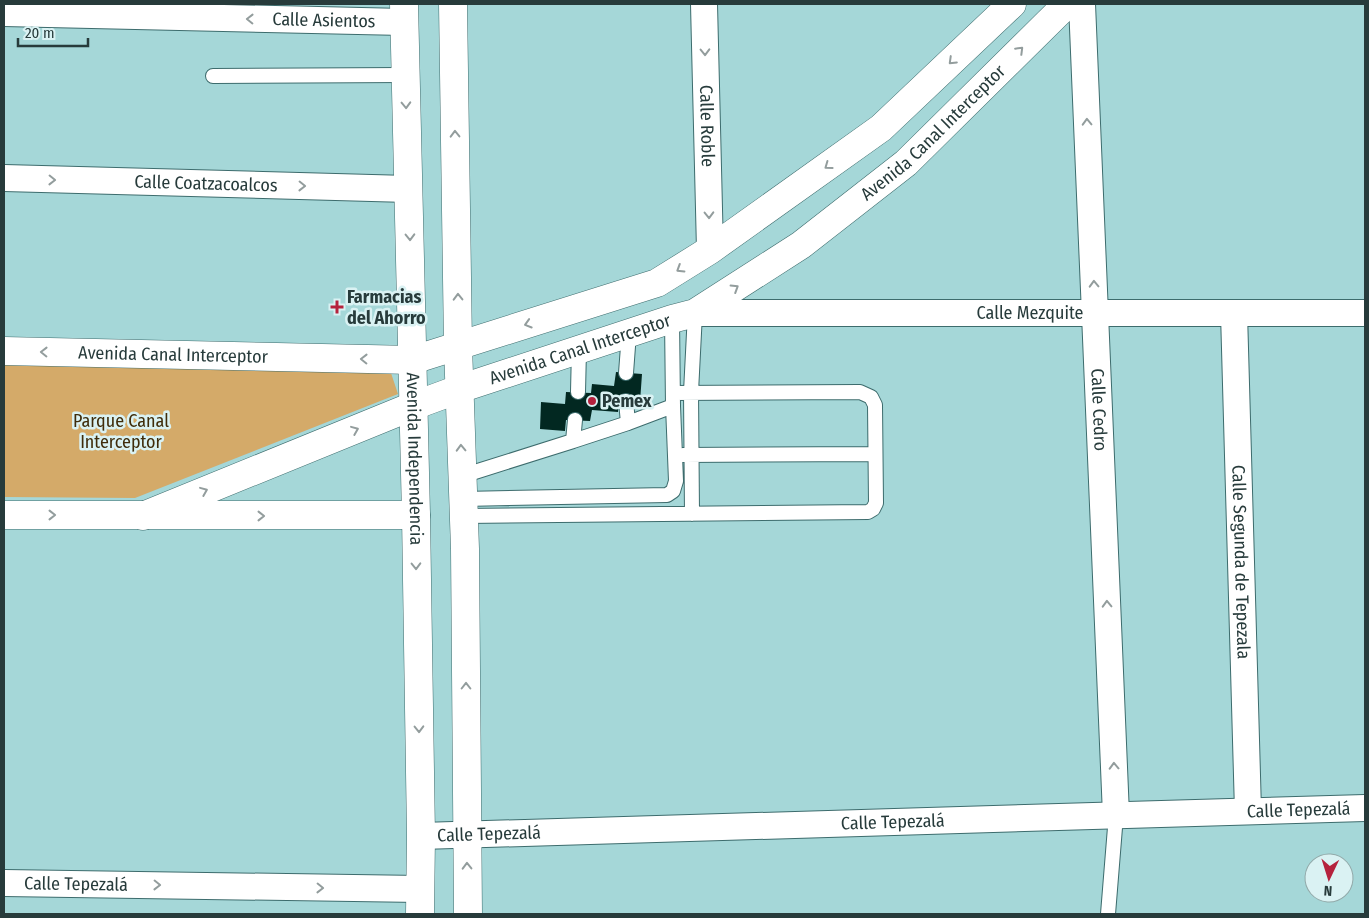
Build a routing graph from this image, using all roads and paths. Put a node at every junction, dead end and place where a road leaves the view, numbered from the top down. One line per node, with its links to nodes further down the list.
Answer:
1 (453, 4): 18 (main road, one-way to 1)
2 (704, 4): 12 (street, Calle Roble, one-way to 12)
3 (1012, 4): 12 (main road, Avenida Canal Interceptor, one-way to 12)
4 (1067, 4): 16 (main road, Avenida Canal Interceptor, one-way to 4)
5 (1082, 4): 13 (street, Calle Cedro, one-way to 5)
6 (4, 13): 7 (street, Calle Asientos, one-way to 6)
7 (404, 13): 8 (main road, Avenida Independencia)
8 (405, 75): 9 (lane); 11 (main road, Avenida Independencia, one-way to 11)
9 (213, 76)
10 (4, 178): 11 (street, Calle Coatzacoalcos, one-way to 11)
11 (408, 189): 21 (main road, Avenida Independencia, one-way to 21)
12 (710, 250): 18 (main road, Avenida Canal Interceptor, one-way to 18)
13 (1095, 313): 14 (street, Calle Mezquite); 16 (street, Calle Mezquite); 42 (street, Calle Cedro, one-way to 13)
14 (1234, 313): 15 (street, Calle Mezquite); 41 (street, Calle Segunda de Tepezala)
15 (1365, 313)
16 (683, 316): 17 (main road, Avenida Canal Interceptor); 25 (lane); 26 (lane)
17 (629, 333): 19 (main road, Avenida Canal Interceptor); 22 (lane)
18 (458, 346): 21 (main road, Avenida Canal Interceptor); 23 (main road)
19 (579, 349): 23 (main road, Avenida Canal Interceptor); 24 (lane)
20 (4, 351): 21 (main road, Avenida Canal Interceptor, one-way to 20)
21 (413, 360): 28 (main road, Avenida Independencia)
22 (626, 373)
23 (460, 388): 28 (main road, Avenida Canal Interceptor); 35 (main road, one-way to 23)
24 (578, 392)
25 (691, 392): 26 (lane); 32 (lane); 34 (lane)
26 (673, 400): 30 (lane); 33 (lane)
27 (626, 401): 30 (lane)
28 (414, 406): 38 (main road, Avenida Independencia); 39 (main road, Avenida Canal Interceptor, one-way to 28)
29 (575, 420): 31 (lane)
30 (628, 422): 31 (lane)
31 (573, 441): 35 (lane)
32 (875, 454): 34 (lane); 37 (lane)
33 (675, 455): 34 (lane); 35 (lane)
34 (692, 455): 37 (lane)
35 (463, 497): 37 (lane); 43 (main road, one-way to 35)
36 (4, 514): 39 (main road, Avenida Canal Interceptor, one-way to 39)
37 (692, 514)
38 (416, 515): 39 (main road, one-way to 38); 44 (main road, Avenida Independencia, one-way to 44)
39 (143, 516)
40 (1365, 808): 41 (street, Calle Tepezalá)
41 (1248, 811): 42 (street, Calle Tepezalá)
42 (1116, 815): 43 (street, Calle Tepezalá); 48 (lane)
43 (467, 835): 44 (street, Calle Tepezalá); 47 (main road, one-way to 43)
44 (421, 836): 46 (main road, Avenida Independencia)
45 (4, 883): 46 (street, Calle Tepezalá, one-way to 46)
46 (420, 902)
47 (468, 914)
48 (1108, 914)

